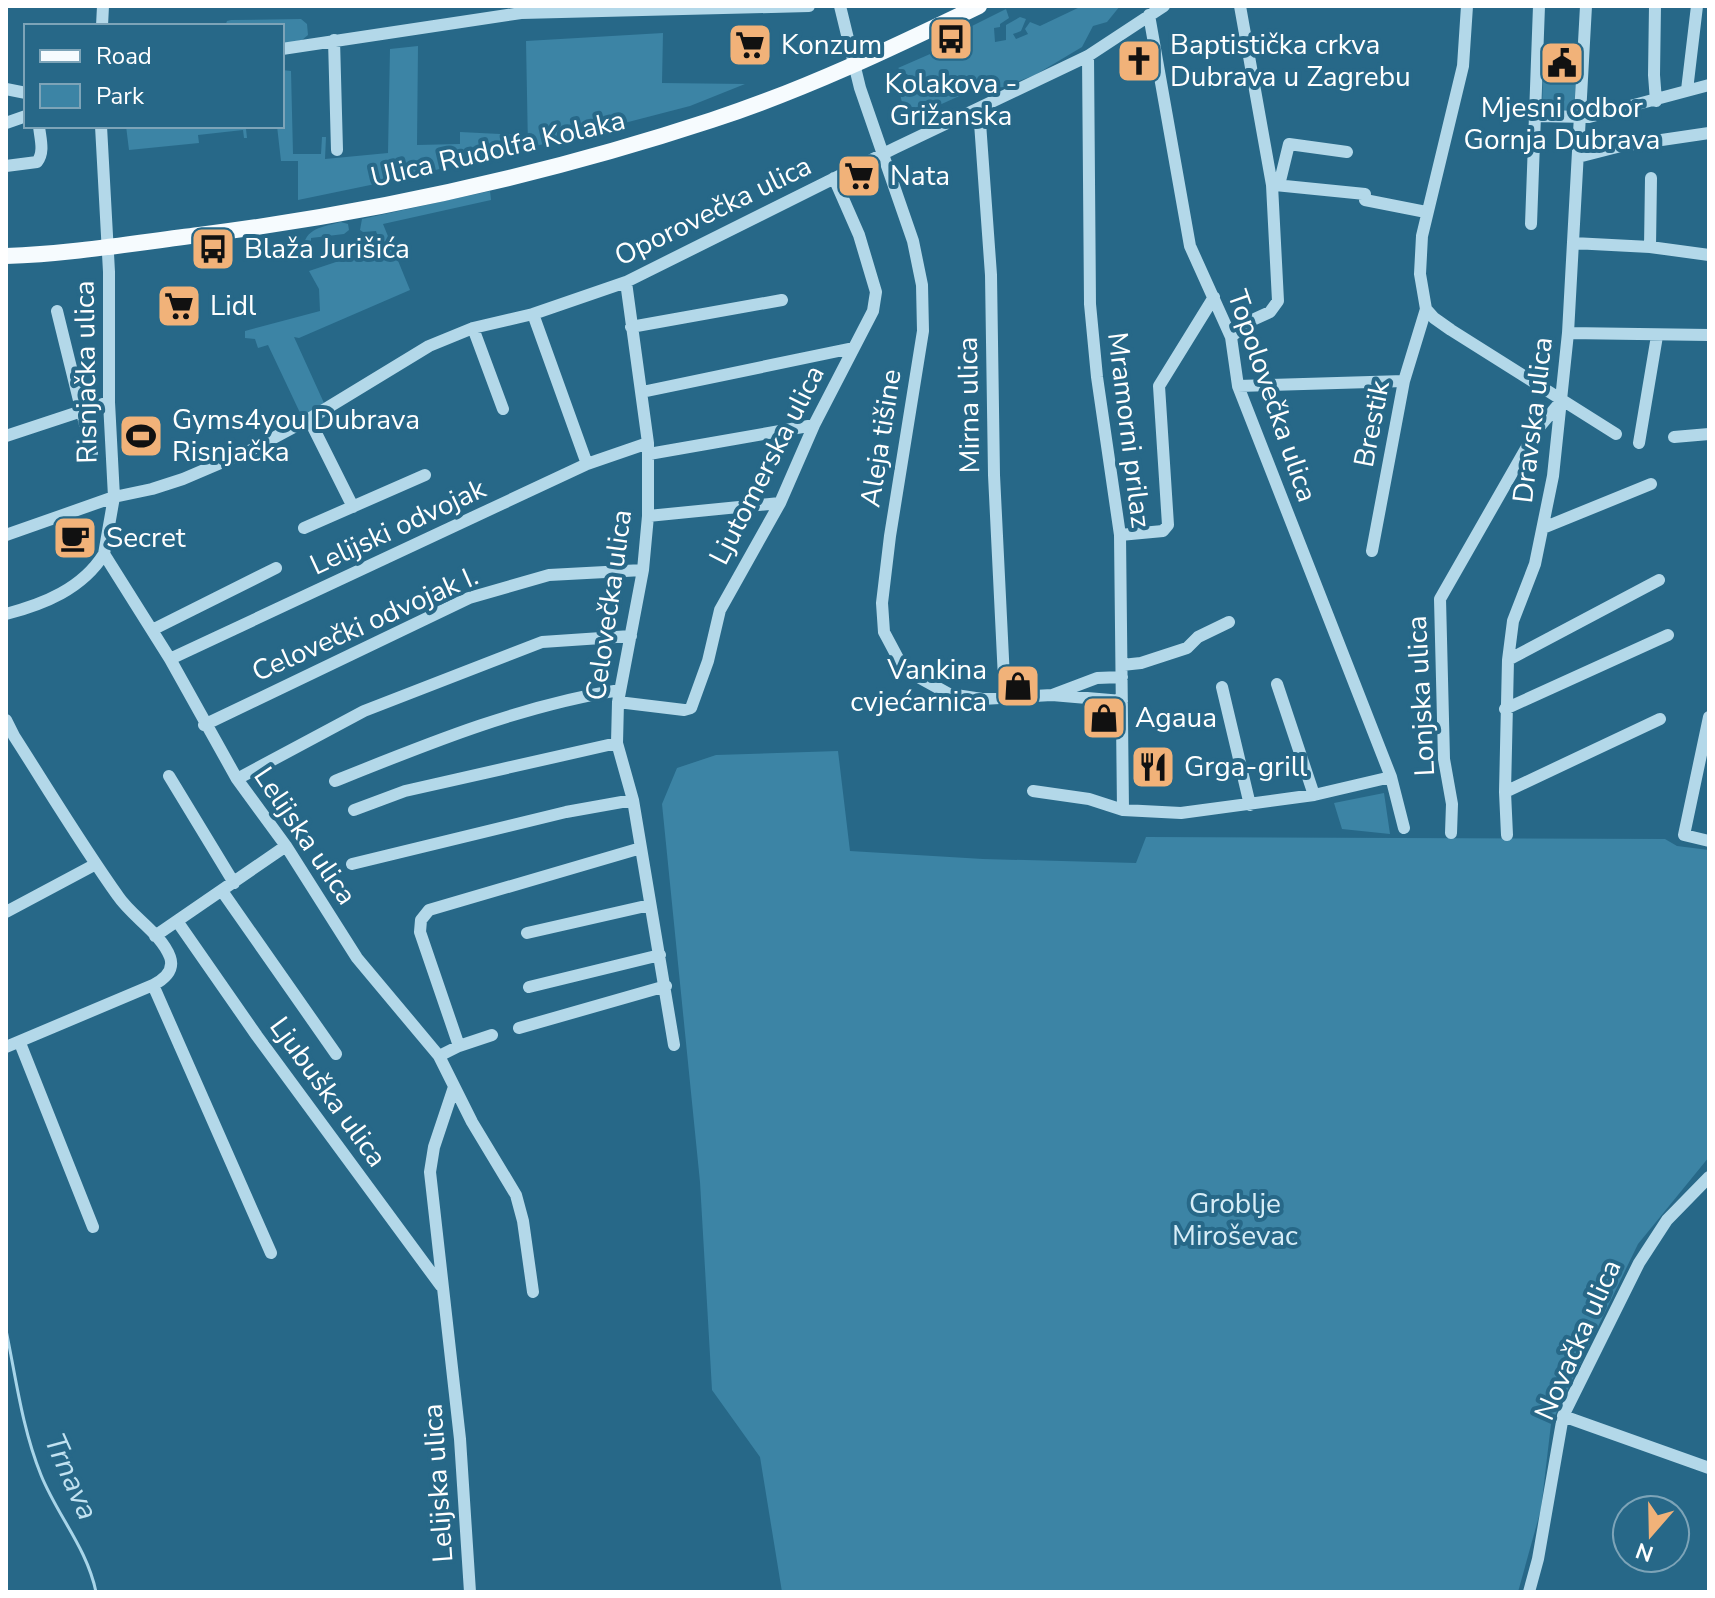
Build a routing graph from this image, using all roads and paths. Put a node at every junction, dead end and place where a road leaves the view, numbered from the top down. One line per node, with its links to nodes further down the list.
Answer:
1 (809, 6): 11 (street)
2 (840, 6): 16 (street, Aleja tišine)
3 (979, 6): 16 (main road, Ulica Rudolfa Kolaka)
4 (1164, 6): 12 (street, Oporovečka ulica)
5 (1240, 6): 33 (street)
6 (1467, 6): 34 (street, Brestik)
7 (1539, 6): 21 (street)
8 (1586, 6): 22 (street, Dravska ulica)
9 (1655, 6): 19 (street)
10 (1697, 6): 18 (street)
11 (521, 9): 13 (street)
12 (1149, 15): 15 (street, Oporovečka ulica); 42 (street, Topolovečka ulica)
13 (334, 40): 14 (street); 26 (street)
14 (284, 49)
15 (1088, 56): 20 (street, Oporovečka ulica); 80 (street, Mramorni prilaz)
16 (855, 65): 28 (street, Aleja tišine); 37 (main road, Ulica Rudolfa Kolaka)
17 (1709, 85): 18 (street)
18 (1687, 90): 19 (street)
19 (1656, 101): 22 (street)
20 (979, 109): 28 (street, Oporovečka ulica); 98 (street, Mirna ulica)
21 (1535, 116): 22 (street); 35 (street)
22 (1580, 119): 29 (street, Dravska ulica)
23 (39, 128): 30 (street)
24 (101, 128): 37 (street, Risnjačka ulica)
25 (1709, 133): 29 (street)
26 (337, 150)
27 (1347, 152): 33 (street)
28 (882, 155): 31 (street, Oporovečka ulica); 98 (street, Aleja tišine)
29 (1578, 157): 36 (street, Dravska ulica)
30 (6, 166)
31 (834, 178): 41 (street, Oporovečka ulica); 53 (street, Ljutomerska ulica)
32 (1651, 178): 38 (street)
33 (1276, 185): 34 (street); 52 (street)
34 (1426, 212): 44 (street, Brestik)
35 (1531, 224)
36 (1573, 243): 38 (street); 49 (street, Dravska ulica)
37 (108, 246): 40 (main road, Ulica Rudolfa Kolaka); 58 (street, Risnjačka ulica)
38 (1650, 247): 39 (street)
39 (1709, 255)
40 (6, 256)
41 (626, 282): 46 (street, Oporovečka ulica); 47 (street, Celovečka ulica)
42 (1214, 297): 52 (street, Topolovečka ulica); 80 (street)
43 (782, 300): 47 (street)
44 (1426, 309): 54 (street, Brestik); 57 (street)
45 (57, 311): 60 (street, Risnjačka ulica)
46 (533, 314): 48 (street, Oporovečka ulica); 70 (street)
47 (631, 327): 56 (street, Celovečka ulica)
48 (473, 328): 59 (street); 61 (street, Oporovečka ulica)
49 (1568, 333): 51 (street); 57 (street, Dravska ulica)
50 (1709, 335): 51 (street)
51 (1657, 336): 67 (street)
52 (1231, 337): 55 (street, Topolovečka ulica)
53 (853, 348): 56 (street); 62 (street, Ljutomerska ulica)
54 (1404, 381): 55 (street); 81 (street, Brestik)
55 (1238, 386): 108 (street, Topolovečka ulica)
56 (642, 392): 68 (street, Celovečka ulica)
57 (1562, 399): 63 (street); 78 (street, Dravska ulica); 119 (street, Lonjska ulica)
58 (109, 402): 60 (street); 73 (street, Risnjačka ulica)
59 (503, 409)
60 (80, 410): 65 (street); 69 (street, Risnjačka ulica)
61 (309, 419): 73 (street, Oporovečka ulica); 75 (street)
62 (814, 425): 68 (street, Lelijski odvojak); 74 (street, Ljutomerska ulica)
63 (1616, 434)
64 (1709, 434): 66 (street)
65 (6, 436)
66 (1674, 437)
67 (1639, 443)
68 (649, 449): 70 (street, Lelijski odvojak); 76 (street, Celovečka ulica)
69 (92, 453)
70 (587, 464): 91 (street, Lelijski odvojak)
71 (425, 475): 75 (street)
72 (1651, 484): 78 (street)
73 (114, 497): 79 (street, Oporovečka ulica); 82 (street)
74 (780, 503): 76 (street); 97 (street, Ljutomerska ulica)
75 (353, 507): 77 (street)
76 (648, 516): 84 (street, Celovečka ulica)
77 (304, 528)
78 (1543, 528): 92 (street, Dravska ulica)
79 (6, 535)
80 (1120, 535): 93 (street, Mramorni prilaz)
81 (1372, 551)
82 (104, 554): 86 (street); 88 (street, Lelijska ulica)
83 (276, 568): 88 (street)
84 (643, 570): 90 (street, Celovečka ulica); 104 (street, Celovečki odvojak I.)
85 (1659, 580): 92 (street)
86 (6, 614)
87 (1229, 622): 93 (street, Aleja tišine)
88 (152, 630): 91 (street, Lelijska ulica)
89 (1668, 635): 100 (street)
90 (631, 636): 97 (street, Celovečka ulica); 109 (street)
91 (170, 659): 104 (street, Lelijska ulica)
92 (1508, 660): 100 (street, Dravska ulica)
93 (1122, 671): 96 (street, Aleja tišine); 99 (street, Mramorni prilaz)
94 (1277, 684): 113 (street)
95 (1222, 687): 115 (street)
96 (1052, 695): 98 (street, Aleja tišine); 99 (street, Aleja tišine)
97 (619, 696): 106 (street, Celovečka ulica); 110 (street)
98 (1005, 699)
99 (1122, 701): 117 (street, Mramorni prilaz)
100 (1505, 709): 112 (street, Dravska ulica)
101 (1709, 717): 121 (street)
102 (1660, 719): 112 (street)
103 (6, 720): 105 (street)
104 (204, 725): 109 (street, Lelijska ulica)
105 (10, 738): 124 (street)
106 (617, 743): 114 (street, Celovečka ulica); 116 (street, Celovečka ulica)
107 (169, 776): 126 (street)
108 (1391, 777): 113 (street); 118 (street, Topolovečka ulica)
109 (237, 779): 122 (street, Lelijska ulica)
110 (335, 781)
111 (1033, 791): 117 (street)
112 (1505, 792): 120 (street, Dravska ulica)
113 (1314, 795): 115 (street)
114 (633, 800): 123 (street, Celovečka ulica); 125 (street)
115 (1250, 805): 117 (street)
116 (354, 810)
117 (1123, 810)
118 (1404, 828)
119 (1451, 833)
120 (1507, 835)
121 (1709, 841)
122 (286, 846): 126 (street); 144 (street, Lelijska ulica)
123 (641, 848): 128 (street, Celovečka ulica); 141 (street)
124 (96, 864): 129 (street); 132 (street)
125 (352, 864)
126 (234, 883): 127 (street)
127 (222, 891): 130 (street); 143 (street)
128 (650, 905): 131 (street); 133 (street, Celovečka ulica)
129 (6, 912)
130 (177, 921): 132 (street); 149 (street, Ljubuška ulica)
131 (527, 933)
132 (155, 936): 134 (street)
133 (660, 955): 135 (street, Celovečka ulica); 136 (street)
134 (153, 985): 139 (street); 148 (street)
135 (666, 986): 137 (street); 140 (street, Celovečka ulica)
136 (529, 987)
137 (519, 1028)
138 (492, 1035): 141 (street)
139 (20, 1043): 142 (street); 147 (street)
140 (674, 1045)
141 (459, 1046): 144 (street)
142 (6, 1047)
143 (336, 1054)
144 (439, 1056): 145 (street, Lelijska ulica)
145 (454, 1087): 149 (street, Lelijska ulica); 150 (street, Lelijska ulica)
146 (1709, 1177): 151 (street, Novačka ulica)
147 (93, 1227)
148 (271, 1253)
149 (443, 1289): 153 (street, Lelijska ulica)
150 (533, 1292)
151 (1563, 1416): 152 (street); 154 (street, Novačka ulica)
152 (1709, 1468)
153 (470, 1592)
154 (1529, 1592)

